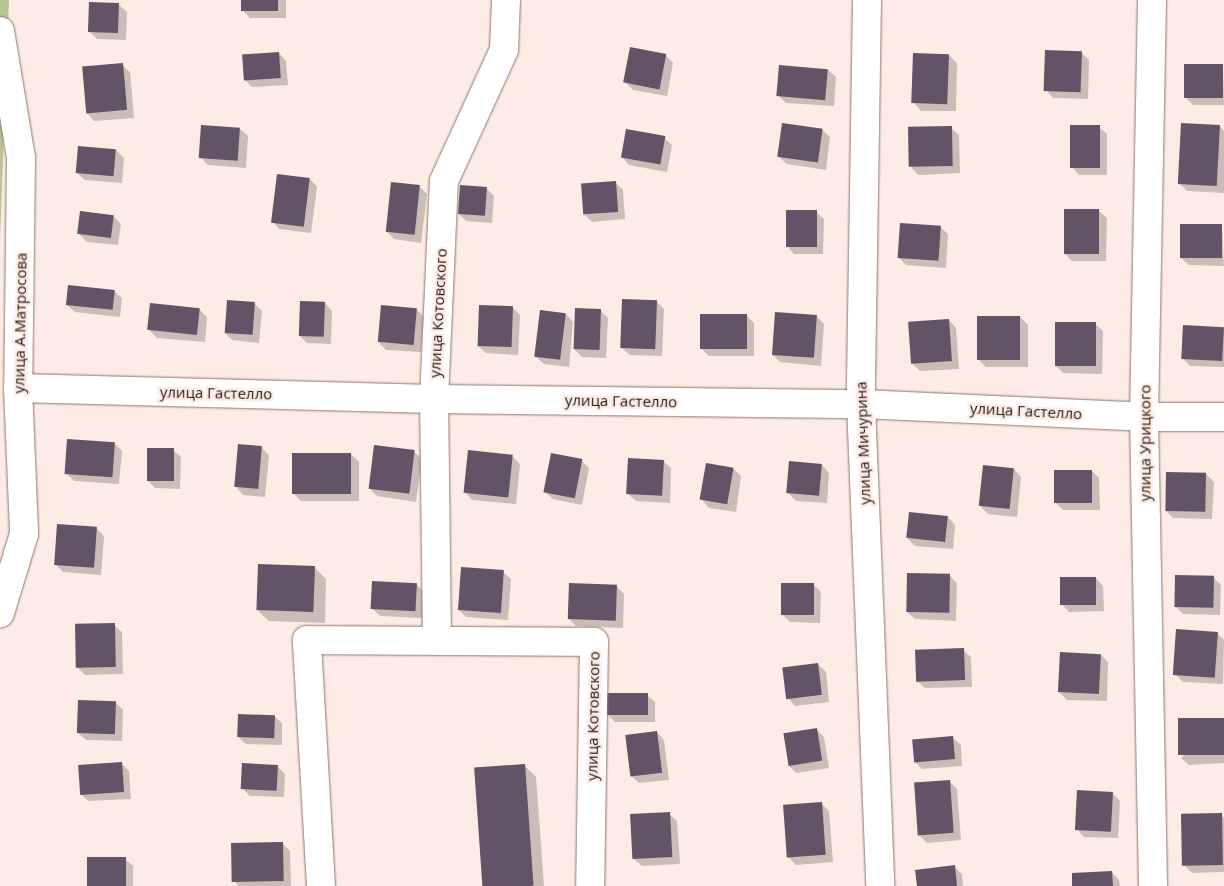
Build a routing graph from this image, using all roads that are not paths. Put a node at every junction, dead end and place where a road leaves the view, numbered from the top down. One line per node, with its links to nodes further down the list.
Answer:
1 (506, 0): 6 (street, улица Котовского)
2 (867, 0): 7 (street, улица Мичурина)
3 (1152, 0): 9 (street, улица Урицкого)
4 (0, 31): 5 (street, улица А.Матросова)
5 (18, 388): 6 (street, улица Гастелло); 10 (street, улица А.Матросова)
6 (434, 399): 7 (street, улица Гастелло); 11 (street, улица Котовского)
7 (861, 404): 9 (street, улица Гастелло); 14 (street, улица Мичурина)
8 (1224, 416): 9 (street, улица Гастелло)
9 (1144, 417): 15 (street, улица Урицкого)
10 (0, 613)
11 (437, 640): 12 (street, улица Котовского); 13 (street, улица Котовского)
12 (322, 886)
13 (590, 886)
14 (880, 886)
15 (1153, 886)

